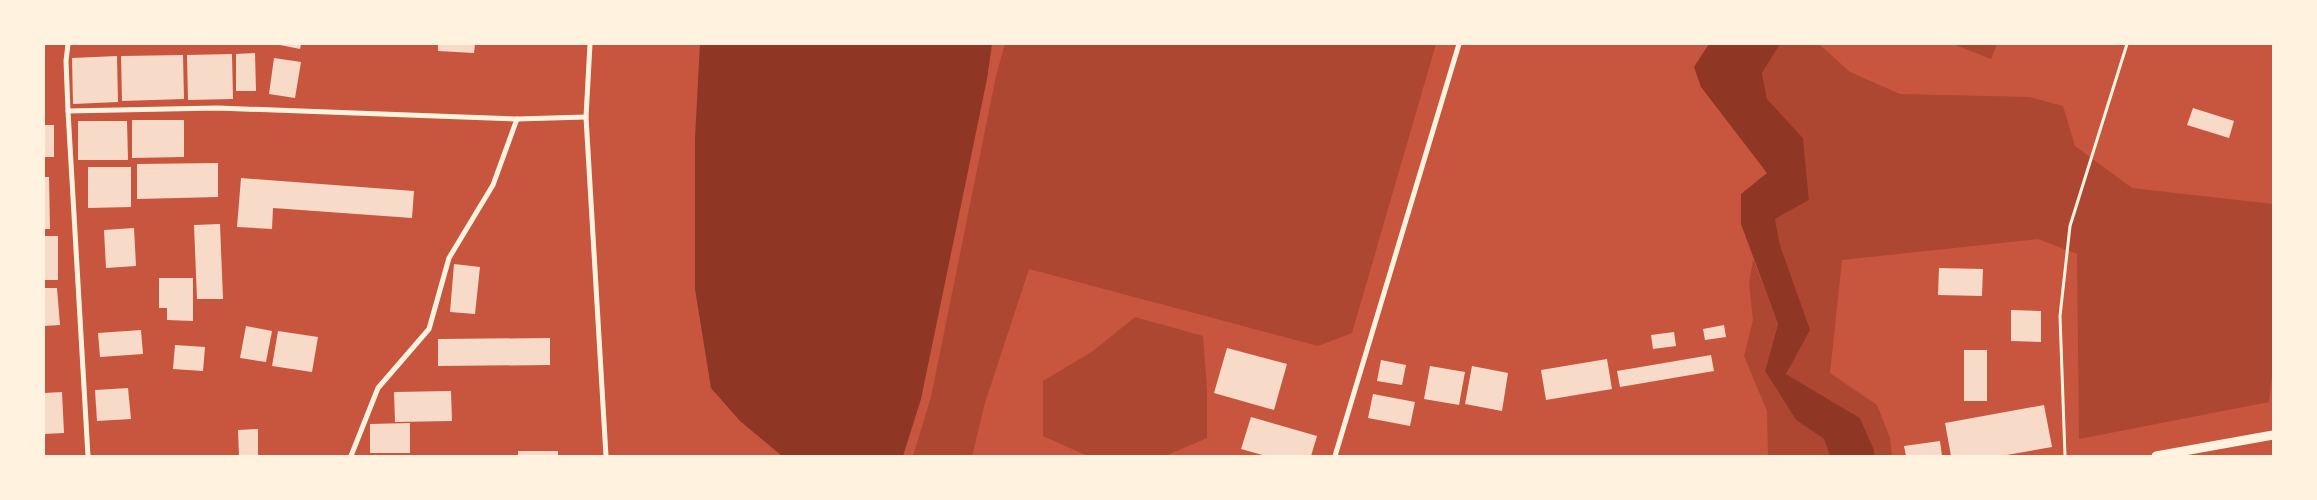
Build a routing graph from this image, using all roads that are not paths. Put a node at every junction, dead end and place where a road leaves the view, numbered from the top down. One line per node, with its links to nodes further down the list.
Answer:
1 (68, 44): 4 (street)
2 (590, 44): 5 (street)
3 (1459, 44): 11 (street)
4 (68, 111): 6 (street); 8 (street)
5 (586, 117): 6 (street); 10 (street)
6 (517, 119): 9 (street)
7 (2273, 435): 12 (street)
8 (88, 456)
9 (351, 456)
10 (606, 456)
11 (1335, 456)
12 (2156, 456)

